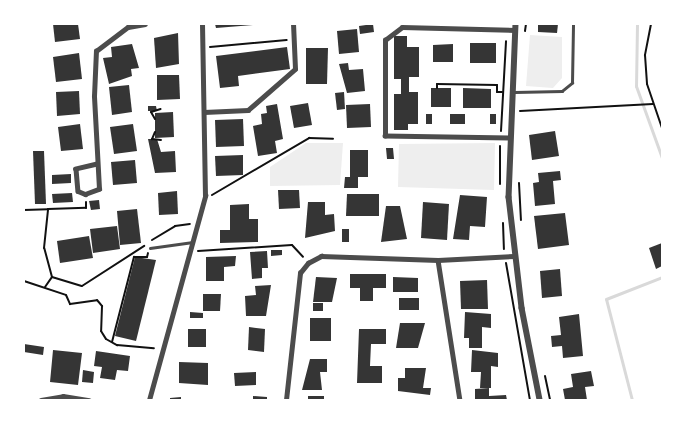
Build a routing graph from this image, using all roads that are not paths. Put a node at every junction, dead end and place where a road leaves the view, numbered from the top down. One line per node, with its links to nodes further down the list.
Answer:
1 (145, 24): 10 (street)
2 (202, 24): 8 (street)
3 (293, 24): 8 (street)
4 (573, 24): 7 (lane)
5 (402, 25): 6 (street); 9 (street)
6 (516, 27): 7 (street)
7 (511, 92): 9 (street)
8 (204, 112): 11 (street)
9 (509, 138): 13 (street)
10 (97, 164): 10 (street)
11 (194, 242): 12 (lane); 17 (street)
12 (150, 248)
13 (514, 256): 14 (street); 20 (street)
14 (438, 260): 18 (street); 19 (street)
15 (41, 400): 16 (street)
16 (88, 400)
17 (149, 400)
18 (286, 400)
19 (460, 400)
20 (540, 400)

